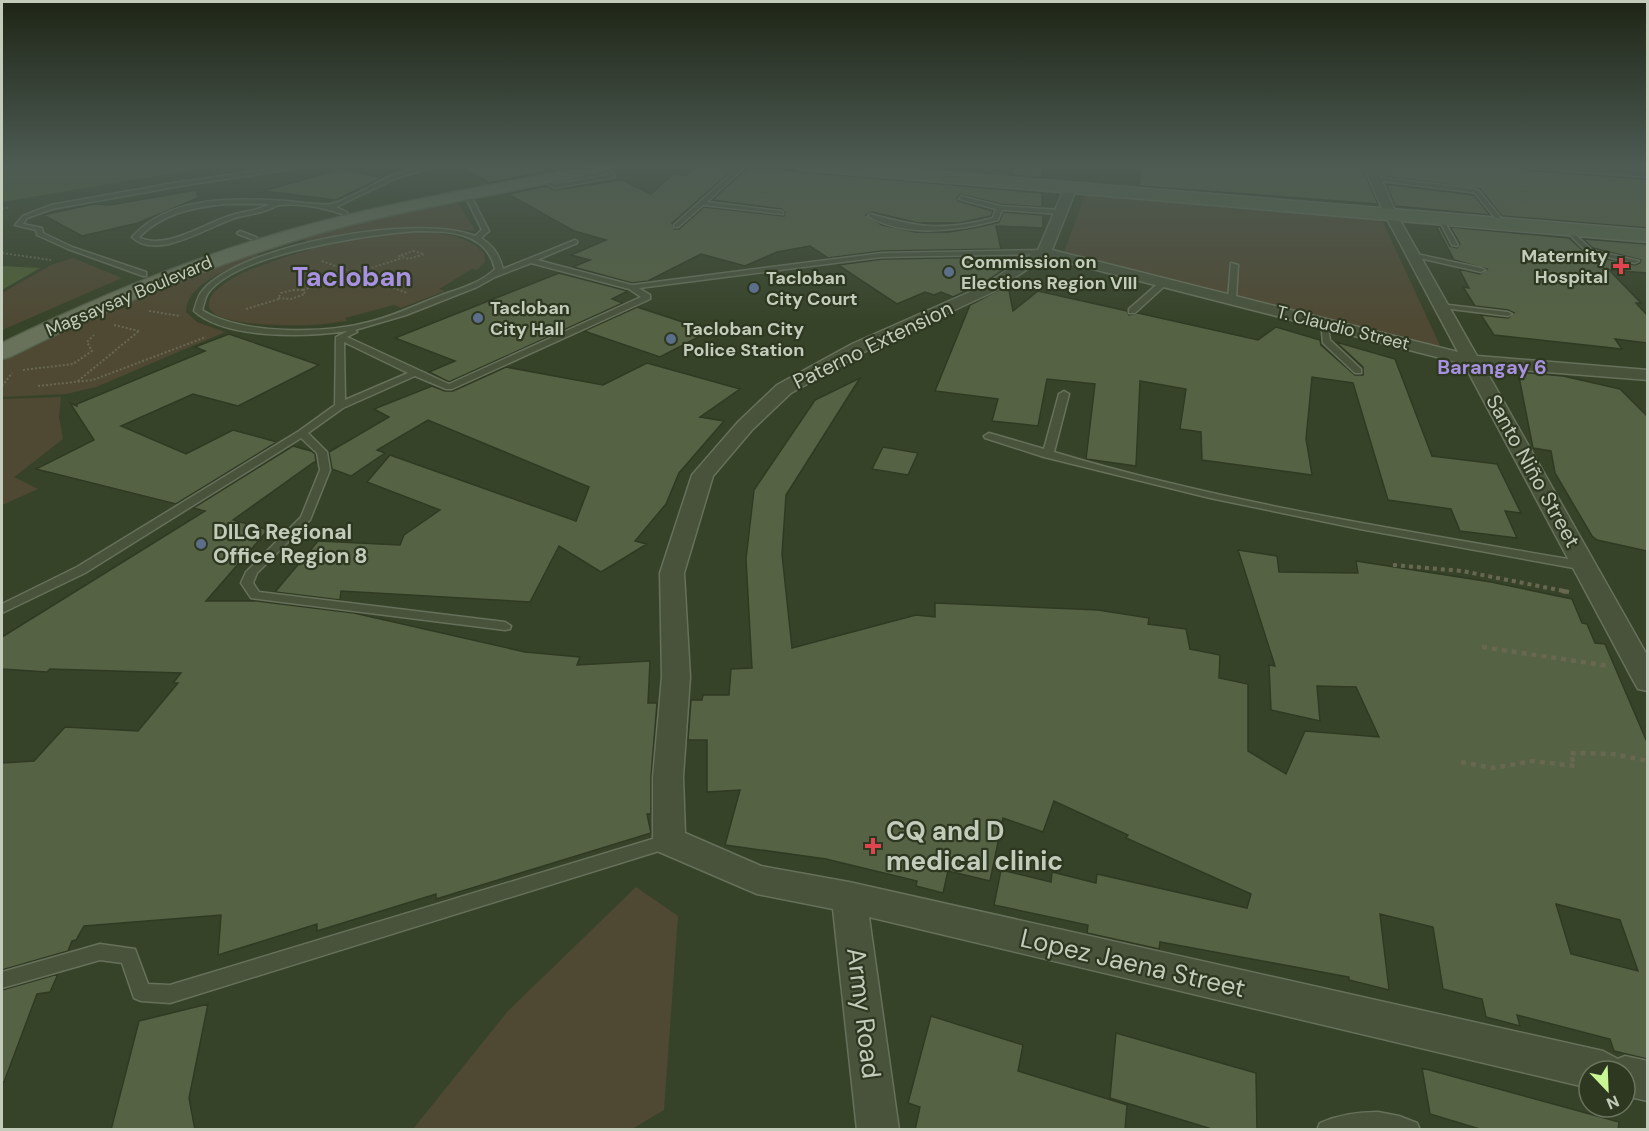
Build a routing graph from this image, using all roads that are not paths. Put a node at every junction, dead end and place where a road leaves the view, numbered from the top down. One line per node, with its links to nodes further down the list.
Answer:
1 (27, 218): 29 (lane)
2 (163, 218): 3 (lane)
3 (230, 218)
4 (329, 218): 19 (main road, Magsaysay Boulevard)
5 (479, 218): 18 (lane)
6 (685, 218): 15 (lane)
7 (876, 218): 8 (lane)
8 (996, 218)
9 (1058, 218): 23 (street)
10 (1393, 218): 24 (street, Santo Niño Street)
11 (1425, 218): 13 (main road)
12 (1498, 218): 14 (lane)
13 (1440, 219): 14 (main road); 22 (lane)
14 (1503, 224): 16 (main road)
15 (676, 226)
16 (1567, 229): 17 (main road); 26 (lane)
17 (1647, 236)
18 (475, 239): 21 (lane); 30 (lane)
19 (263, 242): 21 (lane); 21 (lane); 29 (main road, Magsaysay Boulevard); 37 (lane); 41 (main road, Magsaysay Boulevard)
20 (575, 242): 25 (lane)
21 (306, 245)
22 (1455, 245)
23 (1044, 252): 31 (street, T. Claudio Street); 32 (lane); 55 (street, Paterno Extension)
24 (1415, 255): 28 (lane); 34 (street, Santo Niño Street)
25 (529, 260): 30 (lane); 32 (lane)
26 (1635, 261)
27 (1234, 265): 33 (lane)
28 (1481, 270)
29 (143, 274): 39 (main road, Magsaysay Boulevard)
30 (494, 275): 37 (lane)
31 (1165, 282): 33 (street, T. Claudio Street); 35 (lane)
32 (632, 287): 44 (lane)
33 (1232, 299): 38 (street, T. Claudio Street)
34 (1443, 306): 36 (lane); 42 (street, Santo Niño Street)
35 (1132, 310)
36 (1508, 314)
37 (383, 321): 40 (lane)
38 (1324, 323): 42 (street, T. Claudio Street); 43 (lane)
39 (2, 337)
40 (340, 337): 44 (lane); 47 (lane)
41 (2, 352)
42 (1473, 361): 45 (street, T. Claudio Street); 51 (street, Santo Niño Street)
43 (1358, 371)
44 (415, 374): 47 (lane)
45 (1647, 375)
46 (1064, 394): 50 (lane)
47 (340, 406): 48 (lane)
48 (302, 433): 52 (lane); 53 (lane)
49 (989, 436): 50 (lane)
50 (1048, 455): 51 (lane)
51 (1585, 566): 54 (street, Santo Niño Street)
52 (2, 609)
53 (505, 626)
54 (1645, 677)
55 (669, 841): 56 (street, Lopez Jaena Street); 57 (lane)
56 (849, 897): 58 (street, Lopez Jaena Street); 59 (street, Army Road)
57 (2, 980)
58 (1577, 1065)
59 (878, 1130)
60 (1328, 1130): 61 (lane)
61 (1410, 1130)

